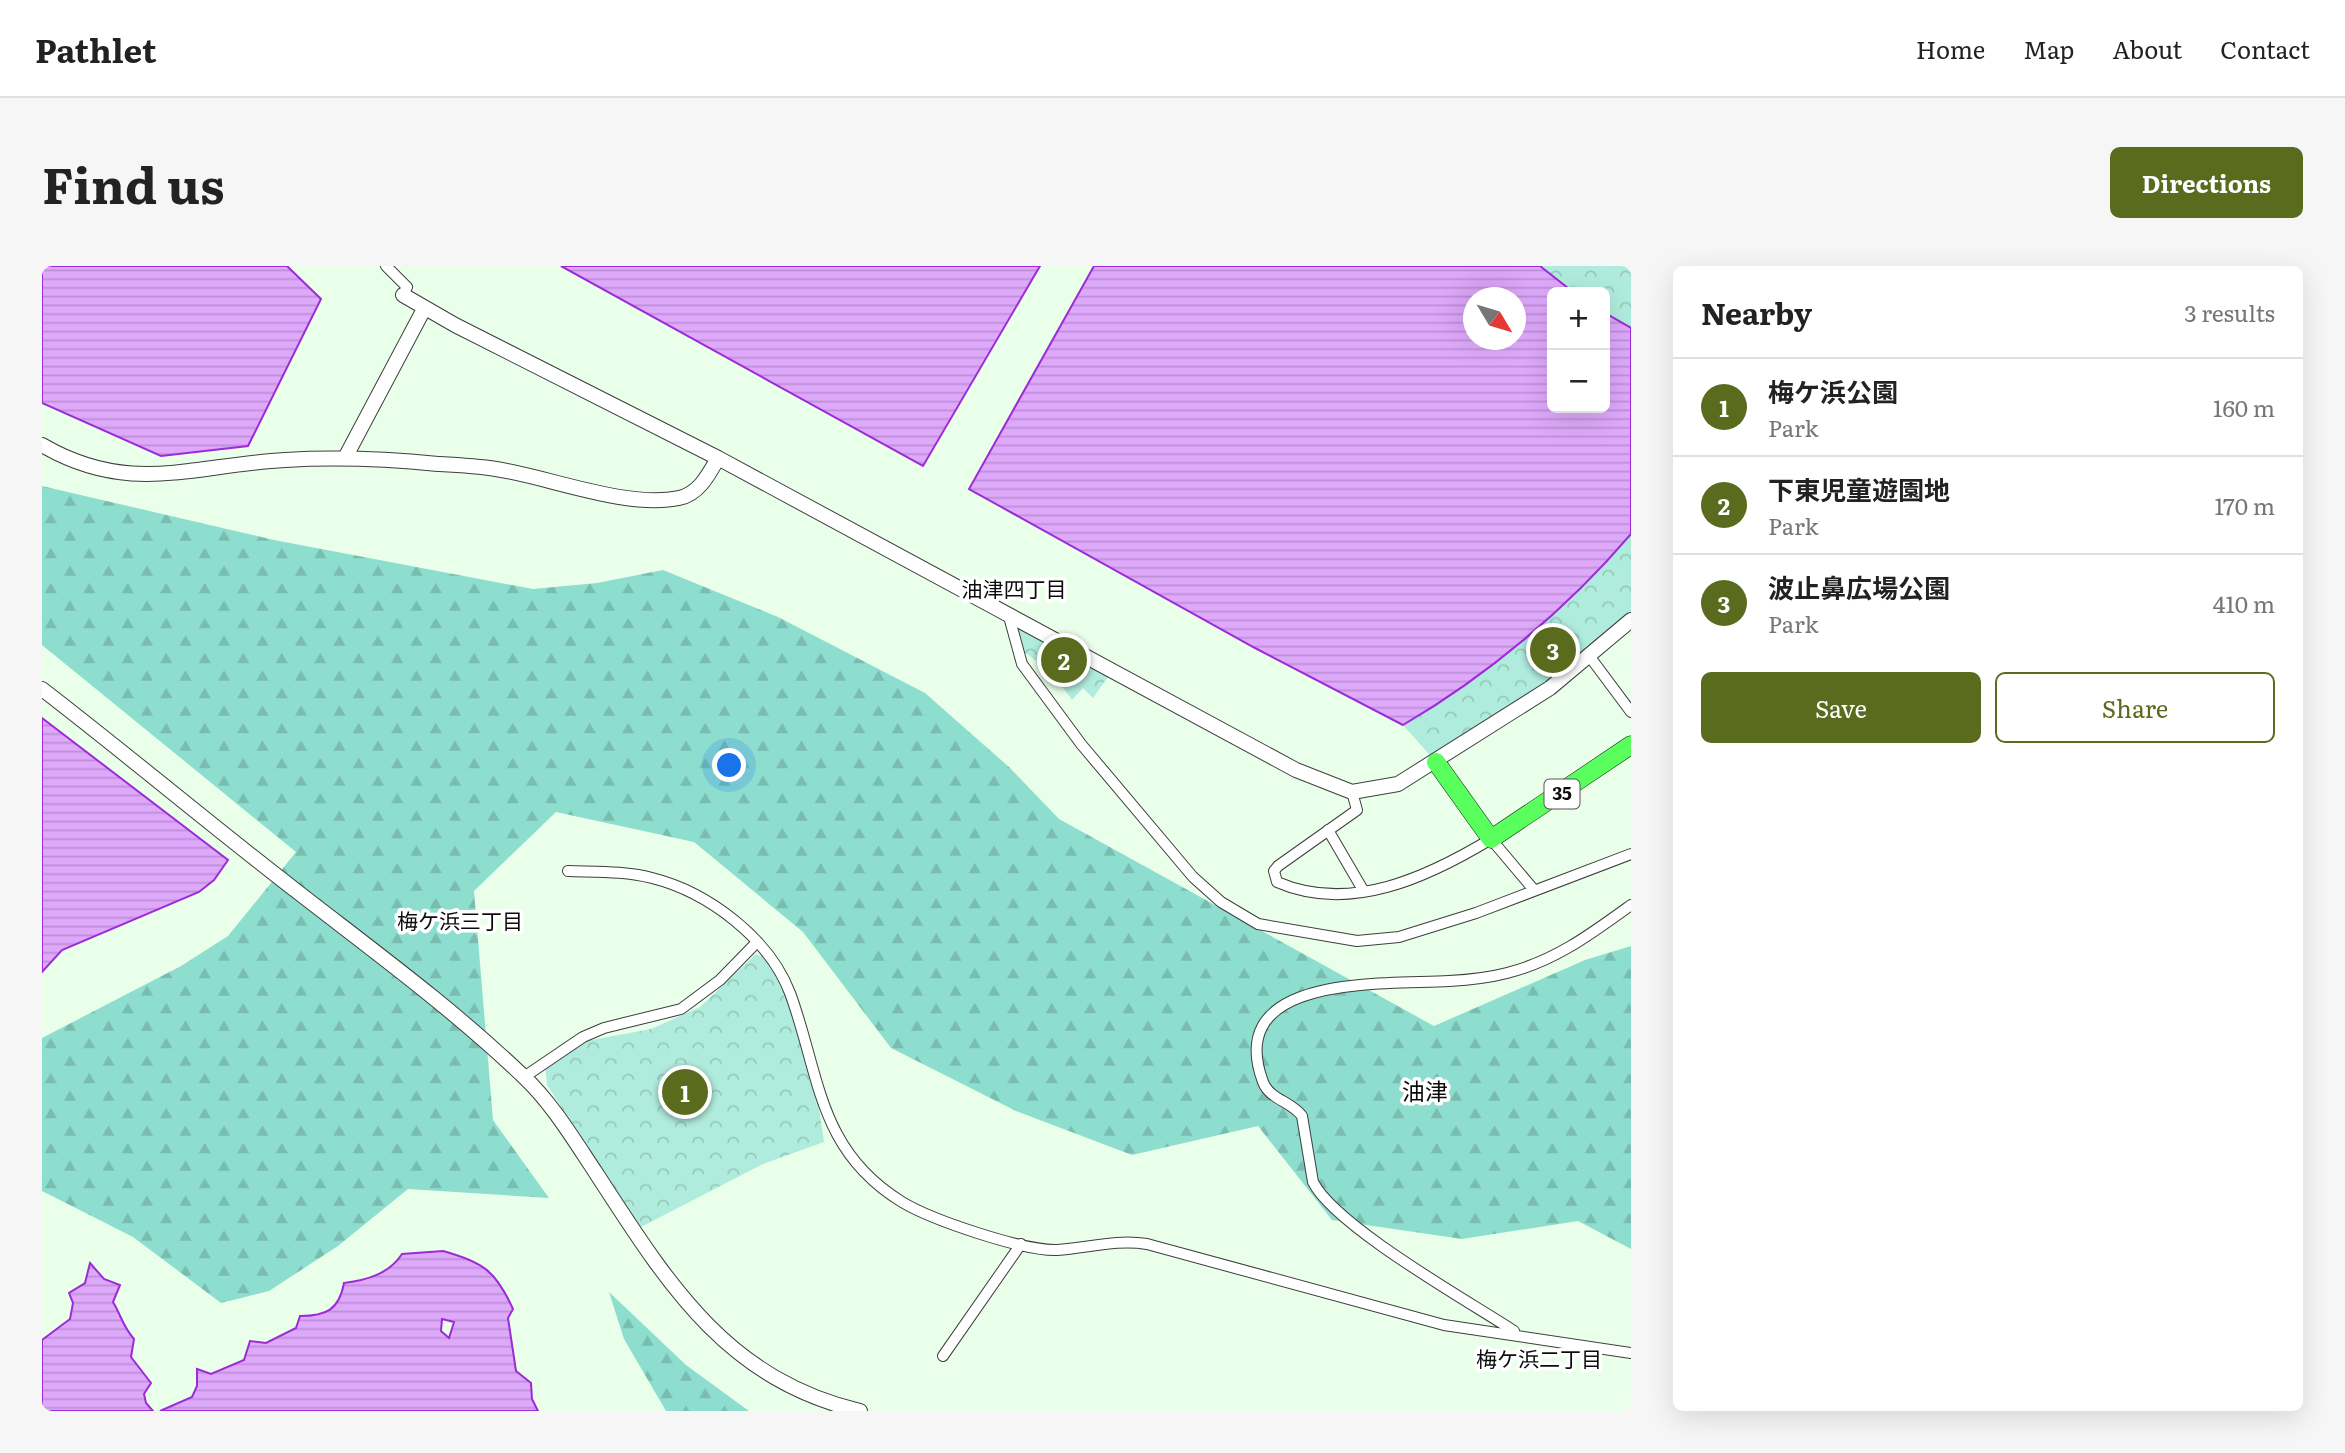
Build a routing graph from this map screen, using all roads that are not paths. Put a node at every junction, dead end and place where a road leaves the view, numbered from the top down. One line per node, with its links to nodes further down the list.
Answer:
1 (386, 266): 2 (street)
2 (403, 295): 3 (street)
3 (424, 309): 5 (street); 6 (street)
4 (42, 445): 5 (street)
5 (345, 458): 6 (street)
6 (718, 458): 7 (street)
7 (1008, 613): 14 (street); 20 (street)
8 (1631, 620): 9 (street)
9 (1590, 657): 11 (street); 13 (street)
10 (42, 690): 23 (street)
11 (1631, 712)
12 (1631, 745): 16 (main road, 35)
13 (1436, 762): 14 (street); 16 (main road)
14 (1352, 792): 15 (street)
15 (1328, 830): 19 (street); 19 (street)
16 (1491, 839): 19 (street); 20 (street)
17 (1631, 854): 20 (street)
18 (568, 871): 22 (street)
19 (1363, 890)
20 (1534, 890)
21 (1631, 905): 25 (street)
22 (757, 942): 23 (street); 24 (street)
23 (524, 1077): 28 (street)
24 (1021, 1244): 25 (street); 27 (street)
25 (1520, 1335): 26 (street)
26 (1631, 1353)
27 (943, 1356)
28 (860, 1411)

